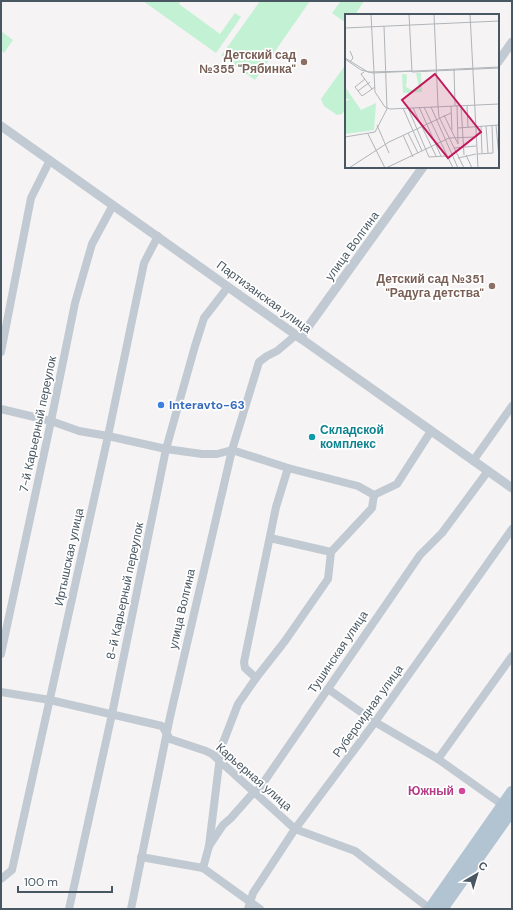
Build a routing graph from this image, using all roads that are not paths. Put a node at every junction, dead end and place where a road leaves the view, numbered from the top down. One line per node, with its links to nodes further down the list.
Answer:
1 (512, 42): 2 (street)
2 (499, 61)
3 (1, 126): 4 (street, Партизанская улица)
4 (50, 160): 6 (street, Партизанская улица); 10 (street)
5 (422, 168): 9 (street, улица Волгина)
6 (113, 205): 7 (street, Партизанская улица); 13 (street, 7-й Карьерный переулок)
7 (158, 236): 8 (street, Партизанская улица); 15 (street, Иртышская улица)
8 (228, 286): 9 (street, Партизанская улица); 16 (street, 8-й Карьерный переулок)
9 (298, 337): 14 (street, Партизанская улица); 17 (street, улица Волгина)
10 (1, 352)
11 (512, 406): 18 (street)
12 (1, 409): 13 (street)
13 (51, 421): 15 (street); 26 (street, 7-й Карьерный переулок)
14 (431, 430): 18 (street, Партизанская улица); 22 (street)
15 (108, 436): 16 (street); 31 (street, Иртышская улица)
16 (166, 449): 17 (street); 32 (street, 8-й Карьерный переулок)
17 (232, 450): 19 (street); 34 (street, улица Волгина)
18 (473, 461): 20 (street, Партизанская улица)
19 (288, 468): 22 (street); 24 (street)
20 (488, 471): 21 (street, Партизанская улица); 29 (street, Тушинская улица)
21 (512, 488)
22 (374, 495): 25 (street)
23 (512, 529): 33 (street, Рубероидная улица)
24 (270, 538): 25 (street); 28 (street)
25 (331, 552): 28 (street)
26 (1, 654)
27 (512, 656): 35 (street)
28 (256, 678): 36 (street)
29 (328, 690): 33 (street); 37 (street, Тушинская улица)
30 (1, 692): 31 (street, Карьерная улица)
31 (50, 700): 32 (street, Карьерная улица); 44 (street, Иртышская улица)
32 (112, 714): 34 (street, Карьерная улица); 46 (street, 8-й Карьерный переулок)
33 (375, 722): 35 (street); 40 (street, Рубероидная улица)
34 (167, 733): 36 (street, Карьерная улица); 42 (street, улица Волгина)
35 (438, 759): 39 (street)
36 (218, 762): 37 (street, Карьерная улица); 41 (street)
37 (254, 792): 40 (street, Карьерная улица); 41 (street, Тушинская улица)
38 (512, 792): 39 (main road)
39 (510, 809): 49 (main road); 50 (main road)
40 (296, 829): 45 (street, Рубероидная улица); 49 (street, Карьерная улица)
41 (209, 846): 43 (street)
42 (141, 857): 43 (street); 47 (street, улица Волгина)
43 (203, 868): 45 (street)
44 (1, 878)
45 (249, 905): 48 (street)
46 (69, 909)
47 (131, 909)
48 (260, 909)
49 (430, 909)
50 (442, 909)

